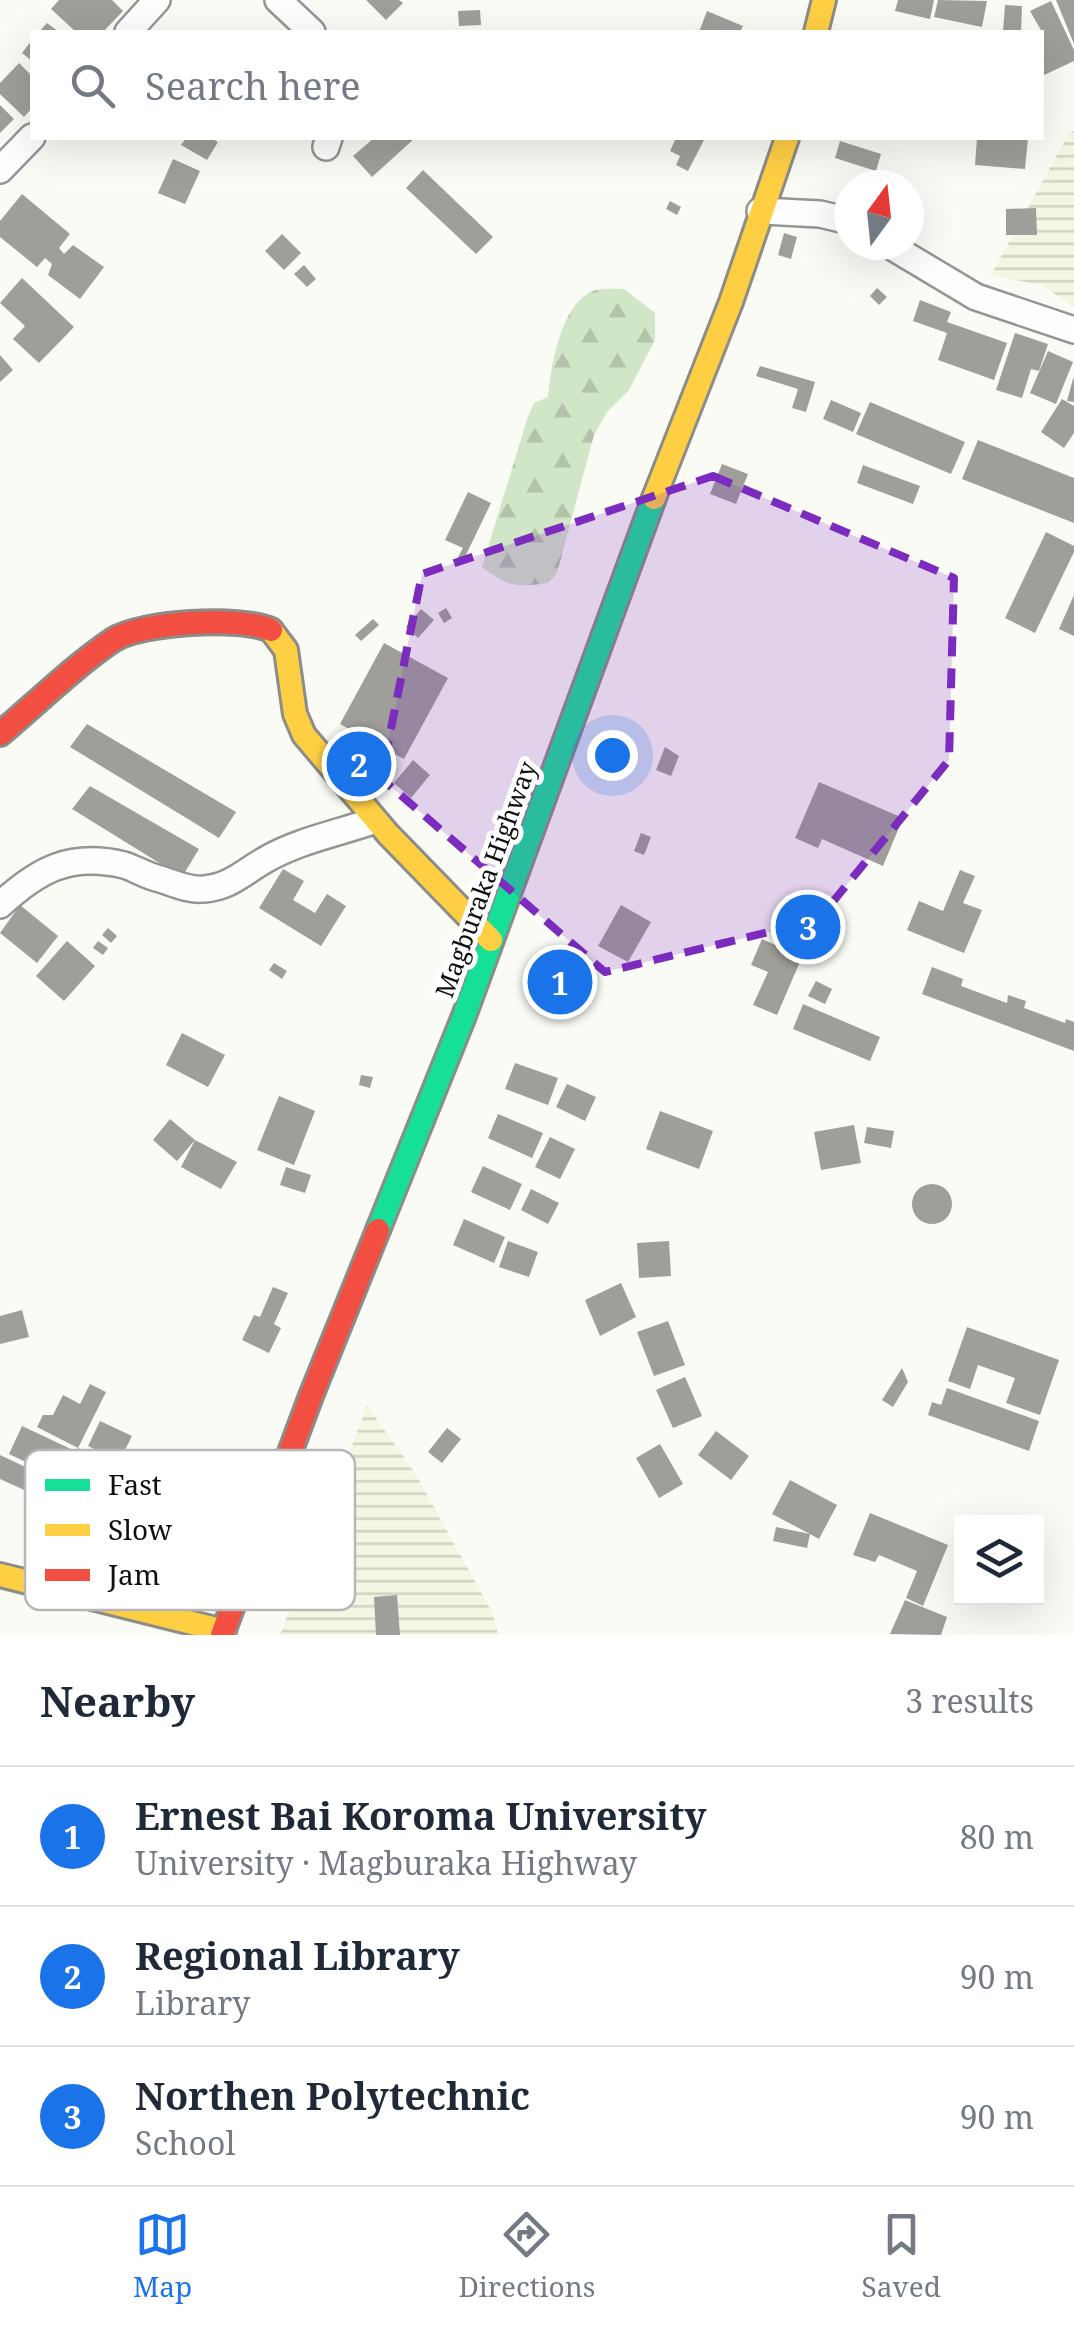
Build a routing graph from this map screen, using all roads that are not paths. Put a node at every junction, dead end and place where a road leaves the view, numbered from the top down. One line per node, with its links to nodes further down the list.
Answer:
1 (157, 0): 4 (street)
2 (278, 0): 5 (street)
3 (824, 0): 6 (main road)
4 (130, 30)
5 (310, 30)
6 (816, 30)
7 (30, 139): 9 (street)
8 (785, 140): 10 (main road, Magburaka Highway)
9 (0, 170)
10 (760, 211): 11 (street); 17 (main road, Magburaka Highway)
11 (834, 217)
12 (914, 260): 13 (street)
13 (1074, 330)
14 (0, 734): 15 (main road)
15 (373, 822): 16 (street); 17 (main road)
16 (0, 905)
17 (491, 940): 18 (main road, Magburaka Highway)
18 (292, 1450)
19 (0, 1575): 20 (main road)
20 (25, 1582)
21 (135, 1610): 22 (main road)
22 (223, 1633)

